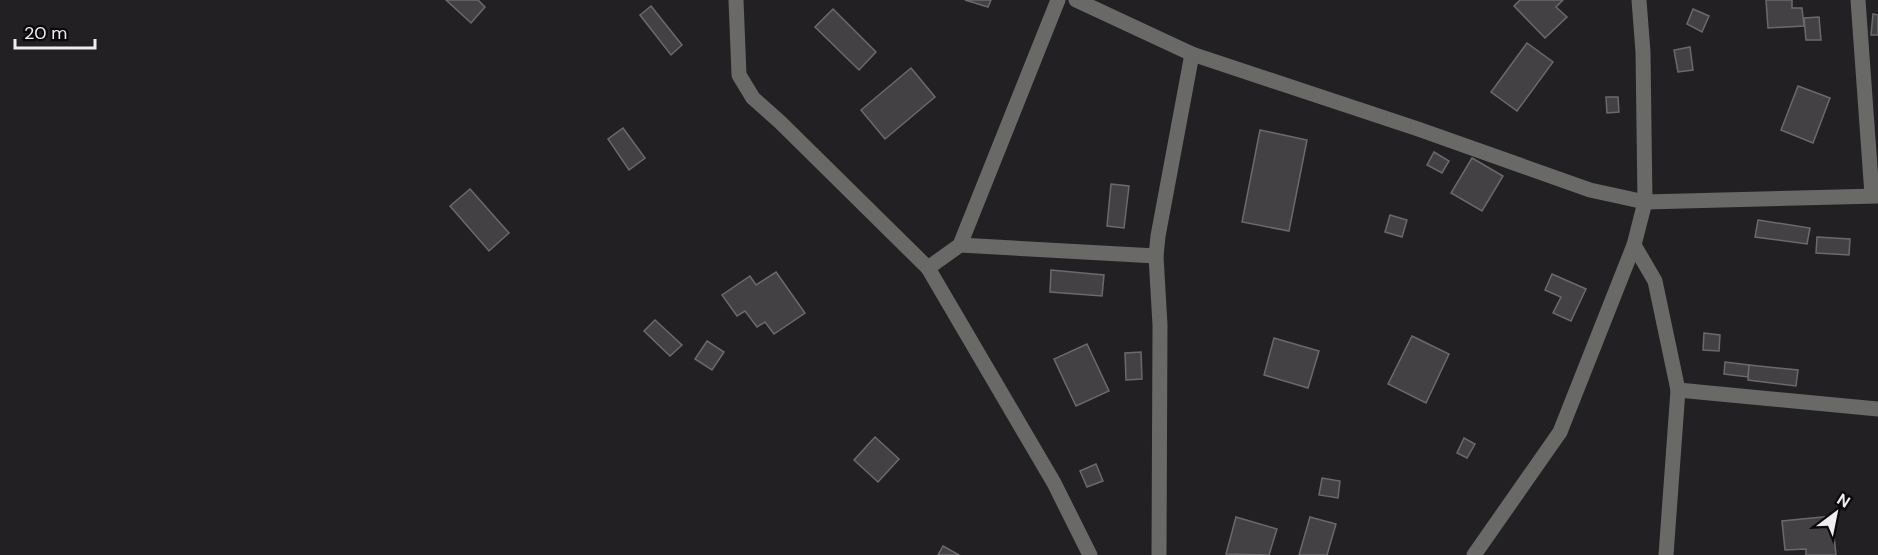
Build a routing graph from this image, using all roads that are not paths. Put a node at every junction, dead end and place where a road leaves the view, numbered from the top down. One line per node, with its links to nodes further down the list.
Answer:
1 (736, 0): 12 (street)
2 (1058, 0): 9 (street)
3 (1076, 0): 6 (street)
4 (1639, 0): 8 (street)
5 (1858, 0): 7 (street)
6 (1192, 54): 8 (street); 11 (street)
7 (1875, 195): 8 (street)
8 (1645, 202): 10 (street)
9 (960, 245): 11 (street); 12 (street)
10 (1634, 245): 13 (street); 17 (street)
11 (1156, 256): 16 (street)
12 (928, 268): 15 (street)
13 (1678, 390): 14 (street); 18 (street)
14 (1878, 409)
15 (1090, 555)
16 (1159, 555)
17 (1474, 555)
18 (1666, 555)

